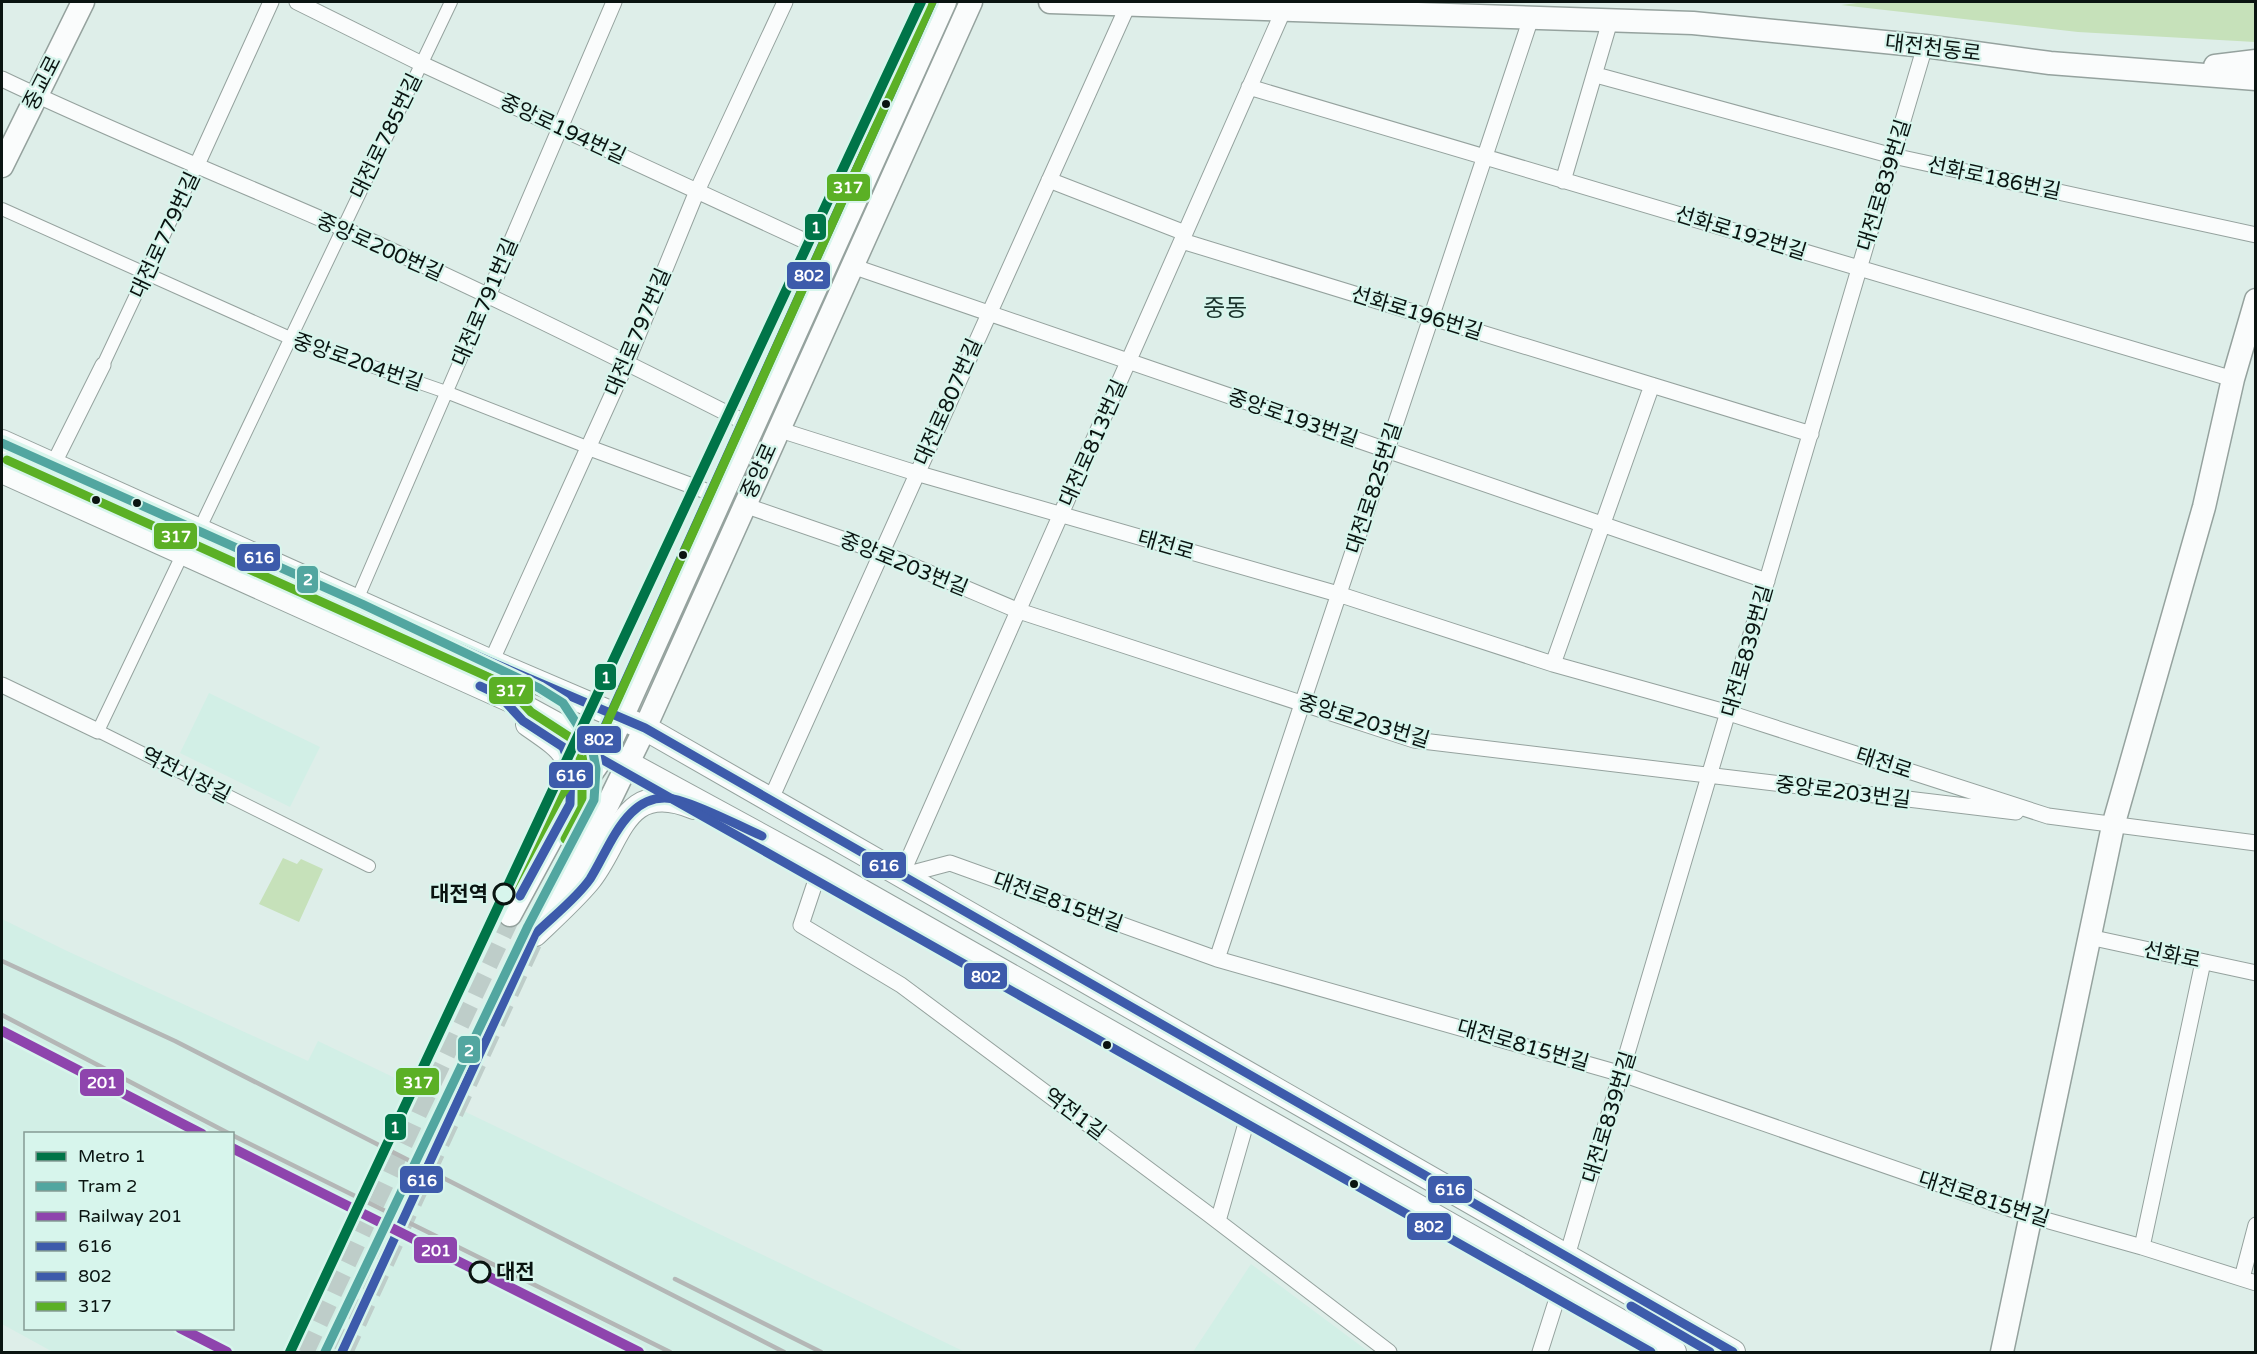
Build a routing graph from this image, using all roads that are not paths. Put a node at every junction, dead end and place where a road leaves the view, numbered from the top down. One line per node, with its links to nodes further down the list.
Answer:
1 (84, 2): 22 (main road, 중교로)
2 (272, 2): 27 (street, 대전로779번길)
3 (297, 2): 16 (street, 중앙로194번길)
4 (451, 2): 16 (street, 대전로785번길)
5 (614, 2): 23 (street, 대전로791번길)
6 (785, 2): 30 (street, 대전로797번길)
7 (945, 2): 35 (main road, 중앙로)
8 (971, 2): 36 (main road, 중앙로)
9 (1050, 2): 10 (main road, 대전천동로)
10 (1128, 5): 11 (main road, 대전천동로); 28 (street, 대전로807번길)
11 (1284, 9): 12 (main road, 대전천동로); 21 (street, 대전로813번길)
12 (1530, 18): 13 (main road, 대전천동로); 25 (street, 대전로825번길)
13 (1610, 21): 14 (main road, 대전천동로); 18 (street)
14 (1925, 46): 17 (main road, 대전천동로); 24 (street, 대전로839번길)
15 (2256, 61): 17 (main road)
16 (422, 64): 23 (street, 중앙로194번길); 32 (street, 대전로785번길)
17 (2170, 74): 20 (main road, 대전천동로)
18 (1596, 75): 24 (street, 선화로186번길); 29 (street)
19 (2, 79): 22 (street, 중앙로200번길)
20 (2256, 79)
21 (1249, 87): 25 (street, 선화로192번길); 34 (street, 대전로813번길)
22 (36, 95): 26 (main road, 중교로); 27 (street, 중앙로200번길)
23 (559, 127): 30 (street, 중앙로194번길); 39 (street, 대전로791번길)
24 (1893, 156): 33 (street, 선화로186번길); 37 (street, 대전로839번길)
25 (1484, 157): 29 (street, 선화로192번길); 42 (street, 대전로825번길)
26 (2, 166)
27 (196, 167): 32 (street, 중앙로200번길); 38 (street, 대전로779번길)
28 (1049, 180): 34 (street, 선화로196번길); 41 (street, 대전로807번길)
29 (1563, 181): 37 (street, 선화로192번길)
30 (697, 191): 35 (street, 중앙로194번길); 45 (street, 대전로797번길)
31 (2, 210): 38 (street, 중앙로204번길)
32 (341, 228): 39 (street, 중앙로200번길); 43 (street, 대전로785번길)
33 (2256, 235)
34 (1184, 237): 42 (street, 선화로196번길); 44 (street, 대전로813번길)
35 (831, 253): 50 (main road, 중앙로)
36 (852, 266): 41 (street, 중앙로193번길); 51 (main road, 중앙로)
37 (1859, 268): 47 (street, 선화로192번길); 52 (street, 대전로839번길)
38 (147, 273): 43 (street, 중앙로204번길); 46 (street, 대전로779번길)
39 (488, 296): 45 (street, 중앙로200번길); 49 (street, 대전로791번길)
40 (2256, 300): 47 (main road)
41 (989, 313): 44 (street, 중앙로193번길); 58 (street, 대전로807번길)
42 (1431, 317): 48 (street, 선화로196번길); 55 (street, 대전로825번길)
43 (290, 339): 49 (street, 중앙로204번길); 63 (street, 대전로785번길)
44 (1129, 361): 55 (street, 중앙로193번길); 61 (street, 대전로813번길)
45 (627, 362): 50 (street, 중앙로200번길); 54 (street, 대전로797번길)
46 (103, 364): 56 (street, 대전로779번길)
47 (2233, 379): 84 (main road)
48 (1652, 385): 52 (street, 선화로196번길); 62 (street)
49 (446, 392): 54 (street, 중앙로204번길); 68 (street, 대전로791번길)
50 (754, 427): 59 (main road, 중앙로)
51 (777, 429): 58 (street, 태전로); 60 (main road, 중앙로)
52 (1811, 434): 66 (street, 대전로839번길)
53 (2, 442): 56 (main road)
54 (587, 447): 59 (street, 중앙로204번길); 70 (street, 대전로797번길)
55 (1387, 450): 62 (street, 중앙로193번길); 67 (street, 대전로825번길)
56 (53, 465): 63 (main road)
57 (2, 471): 65 (main road)
58 (916, 473): 61 (street, 태전로); 64 (street, 대전로807번길)
59 (722, 497): 76 (main road, 중앙로)
60 (744, 505): 64 (street, 중앙로203번길); 77 (main road, 중앙로)
61 (1061, 516): 67 (street, 태전로); 69 (street, 대전로813번길)
62 (1602, 524): 66 (street, 중앙로193번길); 71 (street)
63 (199, 530): 68 (main road)
64 (880, 552): 69 (street, 중앙로203번길); 81 (street, 대전로807번길)
65 (183, 553): 73 (main road); 78 (street)
66 (1767, 581): 75 (street, 대전로839번길)
67 (1338, 594): 71 (street, 태전로); 74 (street, 대전로825번길)
68 (356, 602): 70 (main road)
69 (1019, 611): 74 (street, 중앙로203번길); 89 (street, 대전로813번길)
70 (491, 662): 76 (main road)
71 (1553, 664): 75 (street, 태전로)
72 (2, 685): 78 (street, 역전시장길)
73 (500, 694): 79 (main road); 82 (main road)
74 (1302, 702): 80 (street, 중앙로203번길); 93 (street, 대전로825번길)
75 (1729, 713): 80 (street, 대전로839번길); 83 (street, 태전로)
76 (623, 717): 77 (main road); 79 (main road, 중앙로)
77 (645, 728): 79 (main road, 중앙로); 81 (main road)
78 (98, 731): 87 (street, 역전시장길)
79 (617, 756): 82 (main road, 중앙로); 85 (main road); 91 (main road, 중앙로)
80 (1710, 777): 83 (street, 중앙로203번길); 96 (street, 대전로839번길)
81 (770, 801): 89 (main road)
82 (570, 804): 90 (main road, 중앙로)
83 (2049, 816): 84 (street, 태전로)
84 (2113, 826): 86 (street, 태전로); 92 (main road)
85 (751, 830): 88 (main road); 91 (main road)
86 (2256, 843)
87 (369, 866)
88 (820, 868): 97 (main road); 99 (street, 역전1길)
89 (901, 876): 93 (street, 대전로815번길); 102 (main road)
90 (510, 915)
91 (535, 934)
92 (2090, 937): 94 (street, 선화로); 98 (main road)
93 (1217, 959): 96 (street, 대전로815번길)
94 (2203, 962): 95 (street, 선화로); 101 (street)
95 (2256, 973)
96 (1622, 1074): 98 (street, 대전로815번길); 102 (street, 대전로839번길)
97 (1249, 1113): 99 (street); 104 (main road)
98 (2031, 1216): 101 (street, 대전로815번길); 109 (main road)
99 (1218, 1221): 105 (street, 역전1길)
100 (2256, 1225): 103 (street)
101 (2142, 1246): 103 (street, 대전로815번길)
102 (1567, 1256): 108 (main road)
103 (2249, 1280)
104 (1561, 1286): 106 (street); 107 (main road)
105 (1389, 1353)
106 (1540, 1353)
107 (1674, 1353)
108 (1733, 1353)
109 (2002, 1353)

